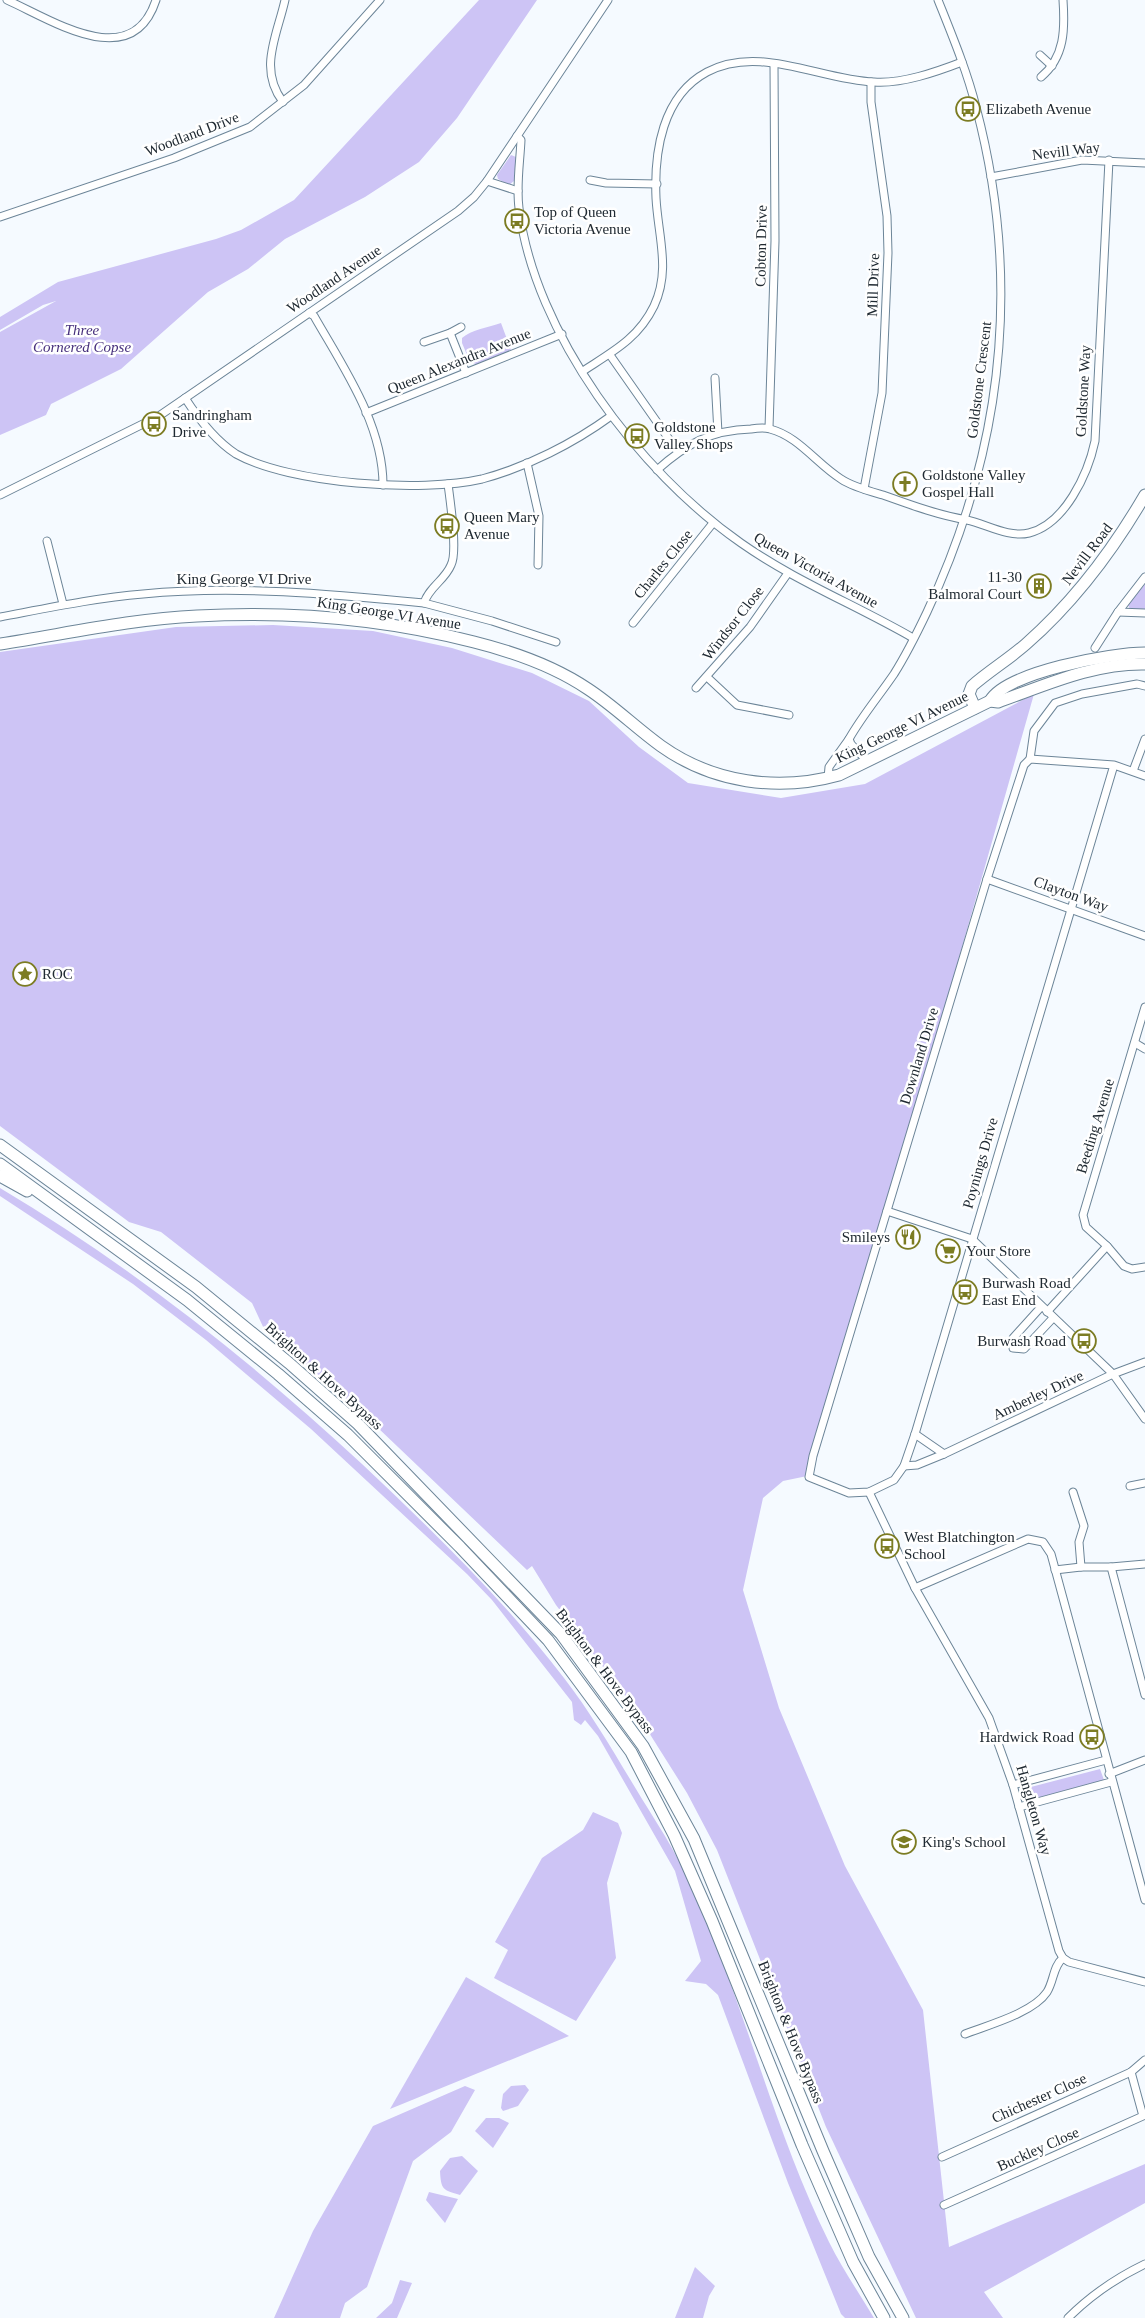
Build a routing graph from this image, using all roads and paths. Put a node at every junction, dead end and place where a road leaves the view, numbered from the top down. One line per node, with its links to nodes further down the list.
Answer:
1 (7, 0): 2 (street)
2 (156, 0)
3 (285, 0): 14 (street)
4 (380, 0): 14 (street, Woodland Drive)
5 (608, 0): 15 (street, Woodland Avenue)
6 (938, 0): 9 (street, Goldstone Crescent)
7 (1063, 0): 11 (street)
8 (1040, 55): 11 (street)
9 (962, 62): 13 (street); 18 (street, Goldstone Crescent)
10 (774, 64): 13 (street); 21 (street); 36 (street, Cobton Drive)
11 (1052, 66): 12 (street)
12 (1041, 76)
13 (871, 82): 43 (street, Mill Drive)
14 (283, 102): 23 (street, Woodland Drive)
15 (516, 136): 20 (street, Woodland Avenue); 22 (street, Queen Victoria Avenue)
16 (1109, 160): 17 (street, Nevill Way); 18 (street, Nevill Way); 46 (street, Goldstone Way)
17 (1145, 163)
18 (992, 177): 46 (street, Goldstone Crescent)
19 (590, 180): 21 (street)
20 (487, 181): 22 (street); 24 (street, Woodland Avenue)
21 (656, 184): 29 (street)
22 (518, 191): 27 (street, Queen Victoria Avenue)
23 (0, 217)
24 (309, 313): 33 (street, Woodland Avenue); 34 (street)
25 (461, 327): 26 (street)
26 (450, 333): 28 (street); 31 (street)
27 (562, 334): 30 (street, Queen Victoria Avenue); 31 (street, Queen Alexandra Avenue)
28 (424, 342)
29 (610, 355): 30 (street); 38 (street)
30 (582, 371): 35 (street, Queen Victoria Avenue)
31 (466, 374): 34 (street, Queen Alexandra Avenue)
32 (716, 378): 37 (street)
33 (185, 398): 42 (street); 45 (street, Woodland Avenue)
34 (366, 413): 42 (street)
35 (611, 416): 39 (street); 40 (street, Queen Victoria Avenue)
36 (769, 428): 37 (street); 43 (street, Goldstone Way)
37 (718, 433): 38 (street)
38 (678, 452): 40 (street)
39 (527, 463): 41 (street); 49 (street)
40 (657, 470): 47 (street, Queen Victoria Avenue)
41 (448, 484): 42 (street); 52 (street)
42 (383, 485)
43 (864, 489): 46 (street, Goldstone Way)
44 (1145, 495): 66 (main road, Nevill Road)
45 (0, 496)
46 (965, 519): 58 (street, Goldstone Crescent)
47 (713, 523): 50 (street, Queen Victoria Avenue); 57 (street, Charles Close)
48 (47, 540): 53 (street)
49 (538, 566)
50 (788, 572): 58 (street, Queen Victoria Avenue); 63 (street, Windsor Close)
51 (1145, 577): 54 (street)
52 (424, 603): 53 (street, King George VI Drive); 59 (street, King George VI Drive)
53 (63, 604): 56 (street, King George VI Drive)
54 (1118, 612): 55 (street); 61 (street)
55 (1145, 613)
56 (0, 617)
57 (633, 623)
58 (913, 638): 68 (street, Goldstone Crescent)
59 (556, 642)
60 (0, 644): 75 (main road, King George VI Avenue)
61 (1095, 648)
62 (1143, 659): 66 (main road, King George VI Avenue)
63 (707, 676): 65 (street, Windsor Close); 67 (street)
64 (1145, 686): 70 (street, Downland Drive)
65 (696, 688)
66 (975, 708): 71 (main road, King George VI Avenue)
67 (789, 715)
68 (850, 739): 71 (street); 75 (street, Goldstone Crescent)
69 (1145, 739): 73 (street)
70 (1030, 759): 72 (street); 76 (street, Downland Drive)
71 (868, 762): 75 (main road, King George VI Avenue)
72 (1114, 765): 73 (street); 77 (street, Poynings Drive)
73 (1133, 771): 74 (street)
74 (1145, 776)
75 (828, 778)
76 (987, 879): 77 (street, Clayton Way); 87 (street, Downland Drive)
77 (1070, 908): 78 (street, Clayton Way); 89 (street, Poynings Drive)
78 (1145, 936)
79 (1145, 1007): 80 (street, Beeding Avenue)
80 (1135, 1043): 81 (street); 90 (street, Beeding Avenue)
81 (1145, 1048)
82 (0, 1137): 85 (main road)
83 (0, 1145): 85 (main road, Brighton & Hove Bypass)
84 (0, 1164): 88 (main road, Brighton & Hove Bypass)
85 (37, 1170): 128 (main road, Brighton & Hove Bypass)
86 (0, 1176): 88 (main road)
87 (887, 1212): 89 (street); 100 (street, Downland Drive)
88 (81, 1221): 127 (main road, Brighton & Hove Bypass)
89 (972, 1239): 92 (street); 97 (street, Poynings Drive)
90 (1107, 1246): 91 (street, Beeding Avenue); 92 (street)
91 (1145, 1267)
92 (1044, 1309): 93 (street); 93 (street)
93 (1053, 1318): 95 (street)
94 (1145, 1362): 95 (street, Amberley Drive)
95 (1113, 1374): 96 (street); 98 (street, Amberley Drive)
96 (1145, 1419)
97 (915, 1434): 98 (street); 99 (street, Poynings Drive)
98 (944, 1454): 99 (street, Amberley Drive)
99 (904, 1466): 103 (street, Poynings Drive)
100 (809, 1476): 103 (street, Poynings Drive)
101 (1145, 1483): 102 (street)
102 (1130, 1486)
103 (869, 1492): 109 (street, Hangleton Way)
104 (1072, 1492): 107 (street)
105 (1145, 1564): 106 (street)
106 (1111, 1566): 107 (street); 110 (street)
107 (1082, 1567): 108 (street)
108 (1055, 1570): 109 (street); 111 (street)
109 (915, 1588): 115 (street, Hangleton Way)
110 (1145, 1695)
111 (1106, 1760): 113 (street); 115 (street)
112 (1145, 1760): 113 (street)
113 (1110, 1774): 114 (street)
114 (1111, 1782): 116 (street); 117 (street)
115 (1013, 1786): 116 (street, Hangleton Way)
116 (1019, 1807): 118 (street, Hangleton Way)
117 (1145, 1900)
118 (1063, 1958): 119 (street); 120 (street)
119 (1145, 1982)
120 (965, 2034)
121 (1145, 2060): 122 (street, Chichester Close)
122 (1131, 2072): 123 (street, Buckley Close); 124 (street, Chichester Close)
123 (1144, 2116): 125 (street, Buckley Close)
124 (942, 2157)
125 (944, 2205)
126 (1145, 2264): 129 (street)
127 (884, 2318)
128 (903, 2318)
129 (1068, 2318)

